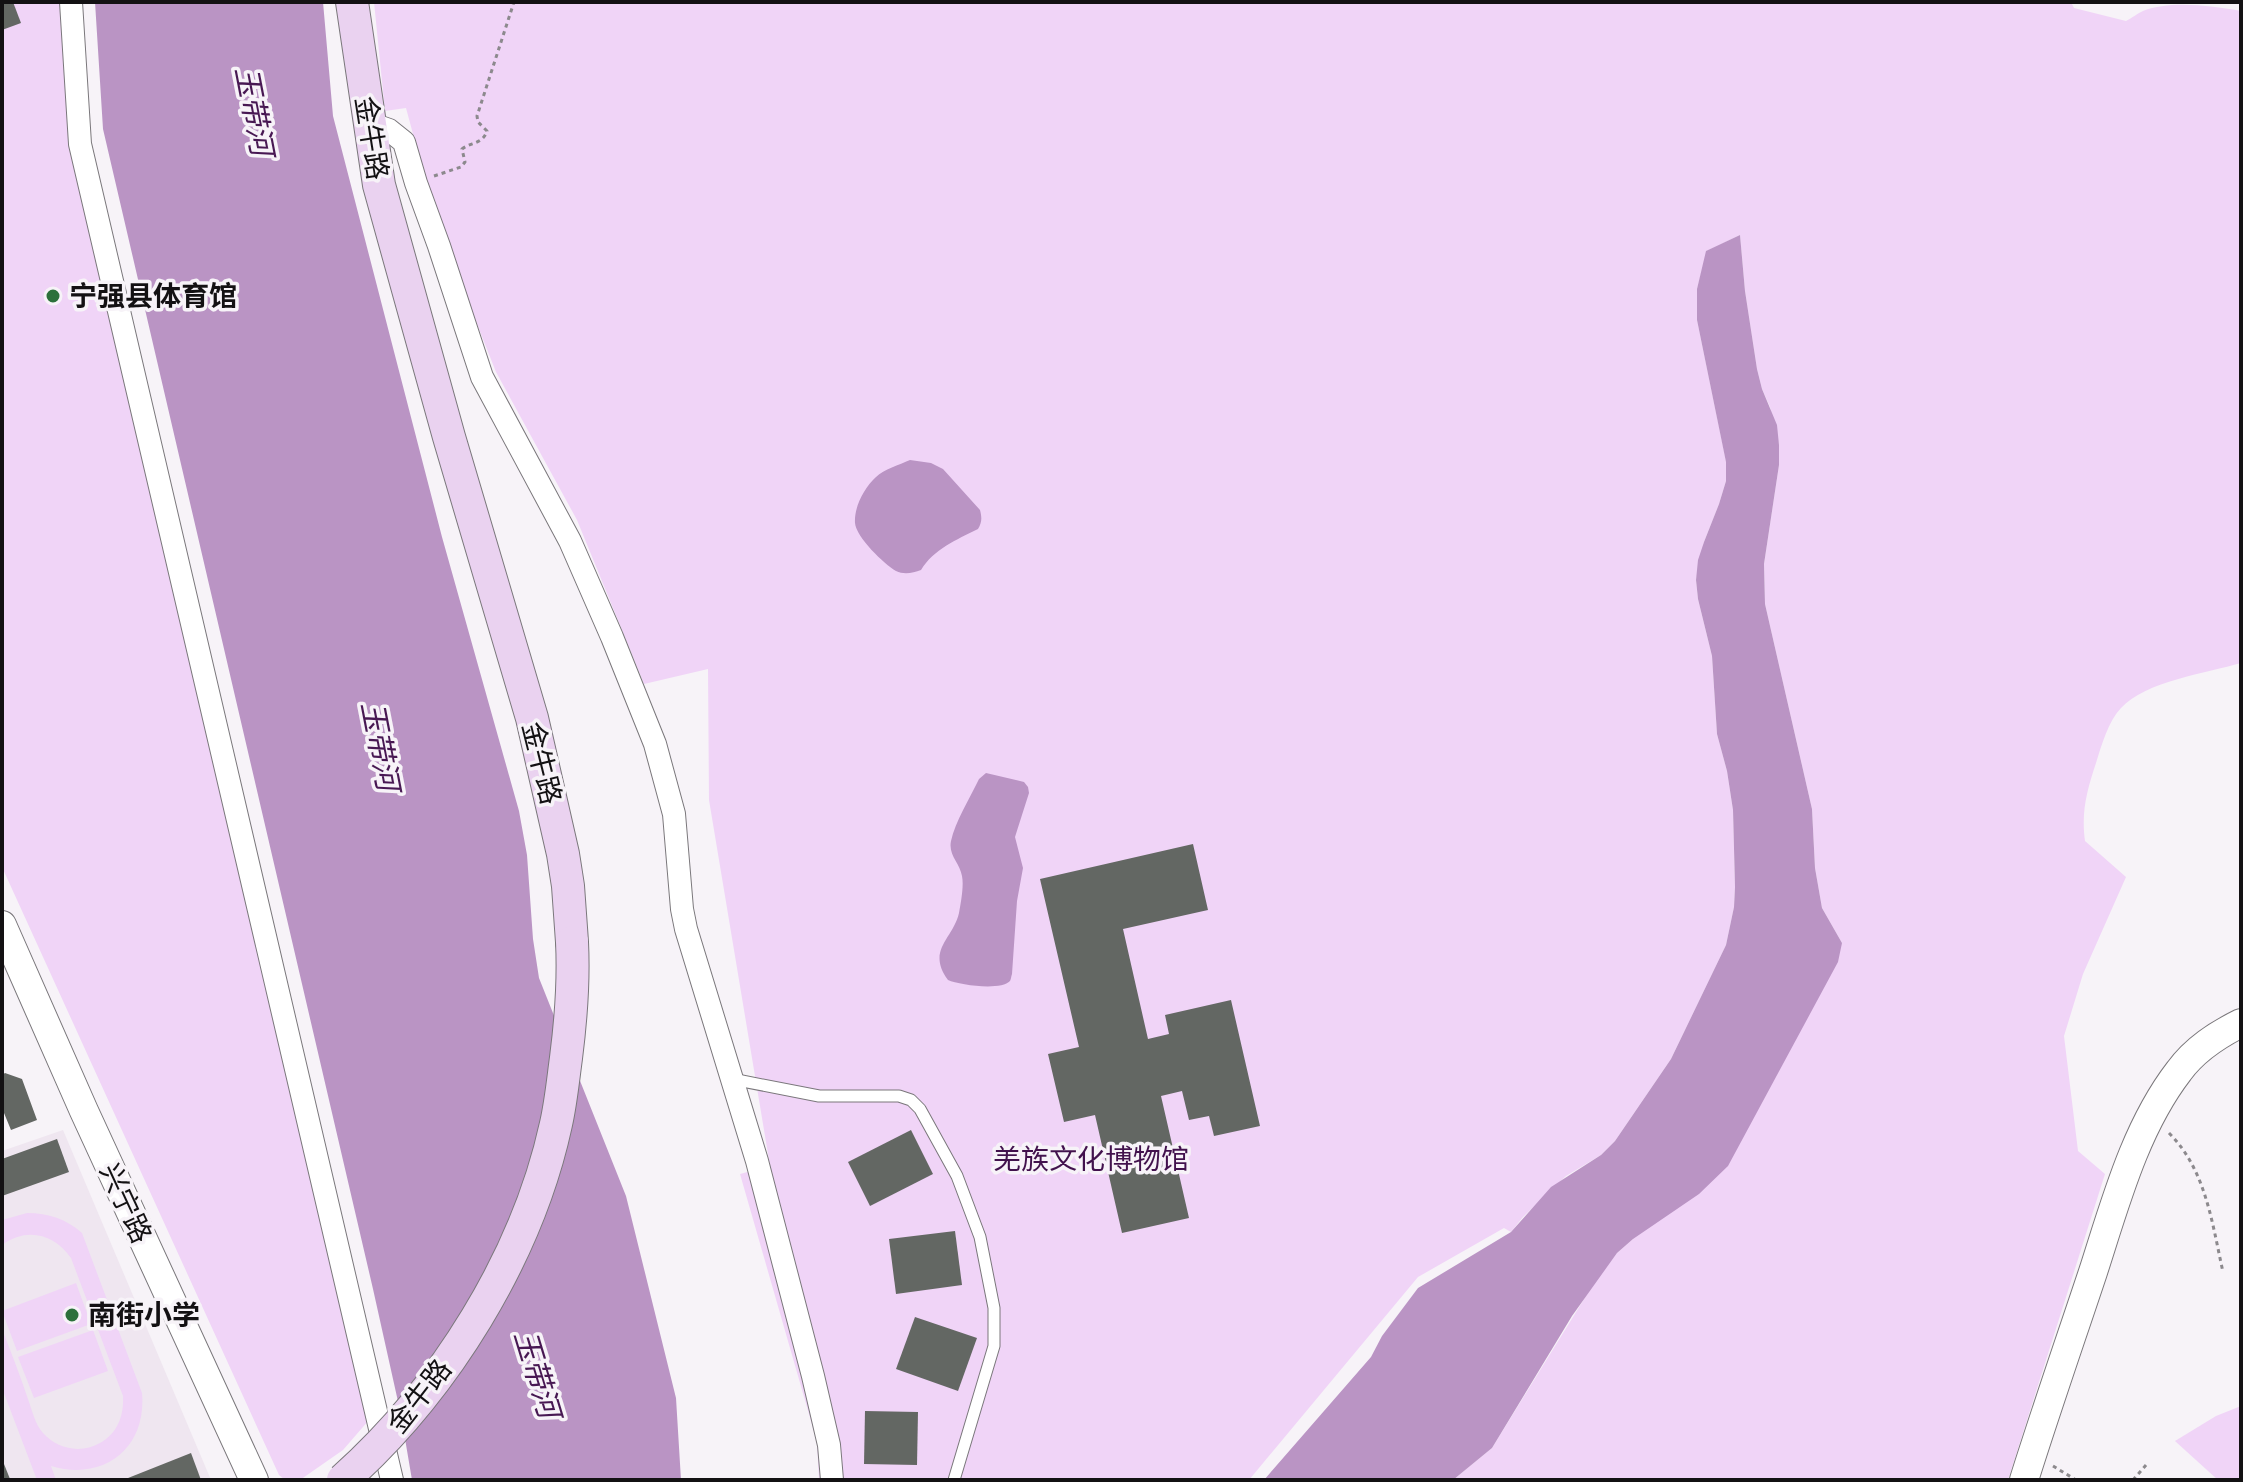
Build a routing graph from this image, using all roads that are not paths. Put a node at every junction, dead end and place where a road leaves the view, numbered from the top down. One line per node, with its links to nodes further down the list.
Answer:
1 (71, 2): 9 (street)
2 (352, 2): 3 (main road, 金牛路)
3 (369, 123): 6 (street); 8 (main road, 金牛路, bridge)
4 (2, 925): 7 (street, 兴宁路)
5 (2241, 1023): 12 (street)
6 (732, 1079): 10 (street); 11 (lane)
7 (254, 1480)
8 (343, 1480)
9 (392, 1480)
10 (832, 1480)
11 (954, 1480)
12 (2024, 1480)

